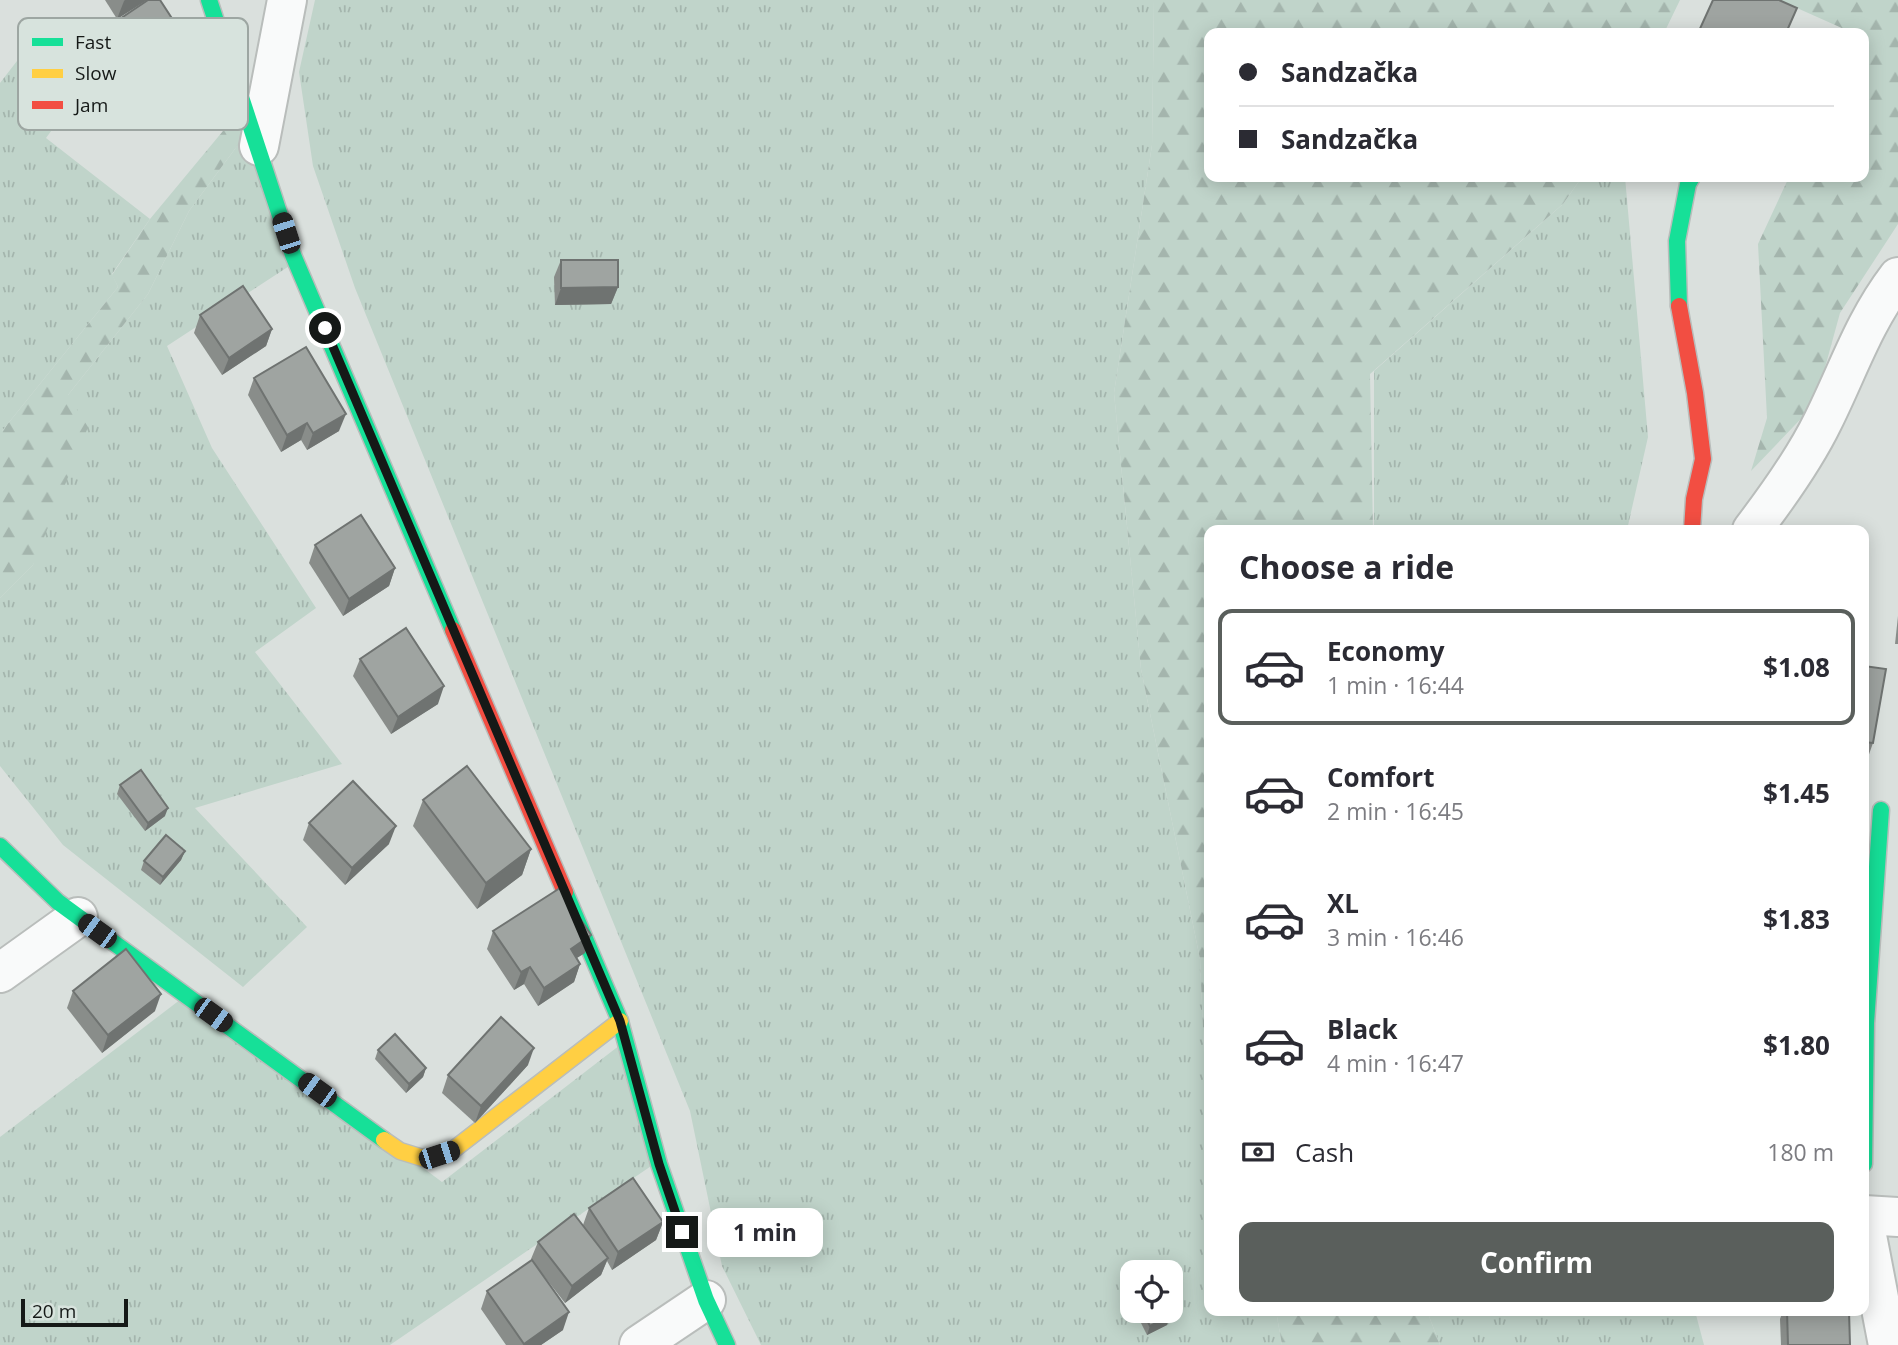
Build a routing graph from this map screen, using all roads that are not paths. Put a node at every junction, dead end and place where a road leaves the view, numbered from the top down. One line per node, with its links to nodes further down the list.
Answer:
1 (209, 0): 3 (street)
2 (287, 0): 5 (street)
3 (215, 18)
4 (248, 114): 5 (street)
5 (259, 146): 15 (street)
6 (1689, 182): 8 (street)
7 (1898, 278): 9 (street)
8 (1692, 525)
9 (1756, 525)
10 (1881, 810): 14 (street)
11 (0, 846): 12 (street)
12 (78, 917): 13 (street); 15 (street)
13 (0, 973)
14 (1869, 980)
15 (620, 1021): 19 (street)
16 (1898, 1217): 17 (street)
17 (1869, 1218)
18 (1869, 1244): 22 (street)
19 (706, 1300): 20 (street); 21 (street)
20 (639, 1345)
21 (727, 1345)
22 (1888, 1345)

